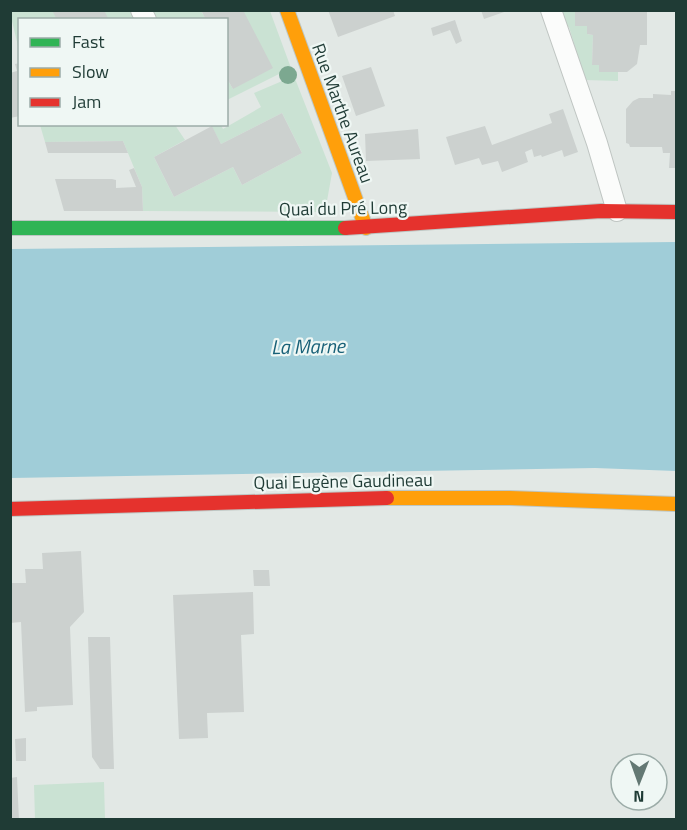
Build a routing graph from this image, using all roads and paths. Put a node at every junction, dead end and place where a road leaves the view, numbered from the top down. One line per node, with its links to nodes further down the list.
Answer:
1 (287, 10): 6 (street, Rue Marthe Aureau)
2 (551, 10): 3 (street)
3 (617, 211): 4 (street, Quai du Pré Long); 6 (street, Quai du Pré Long)
4 (676, 212)
5 (10, 228): 6 (street, Quai du Pré Long)
6 (366, 228)
7 (676, 504): 8 (street, Quai Eugène Gaudineau)
8 (10, 509)

